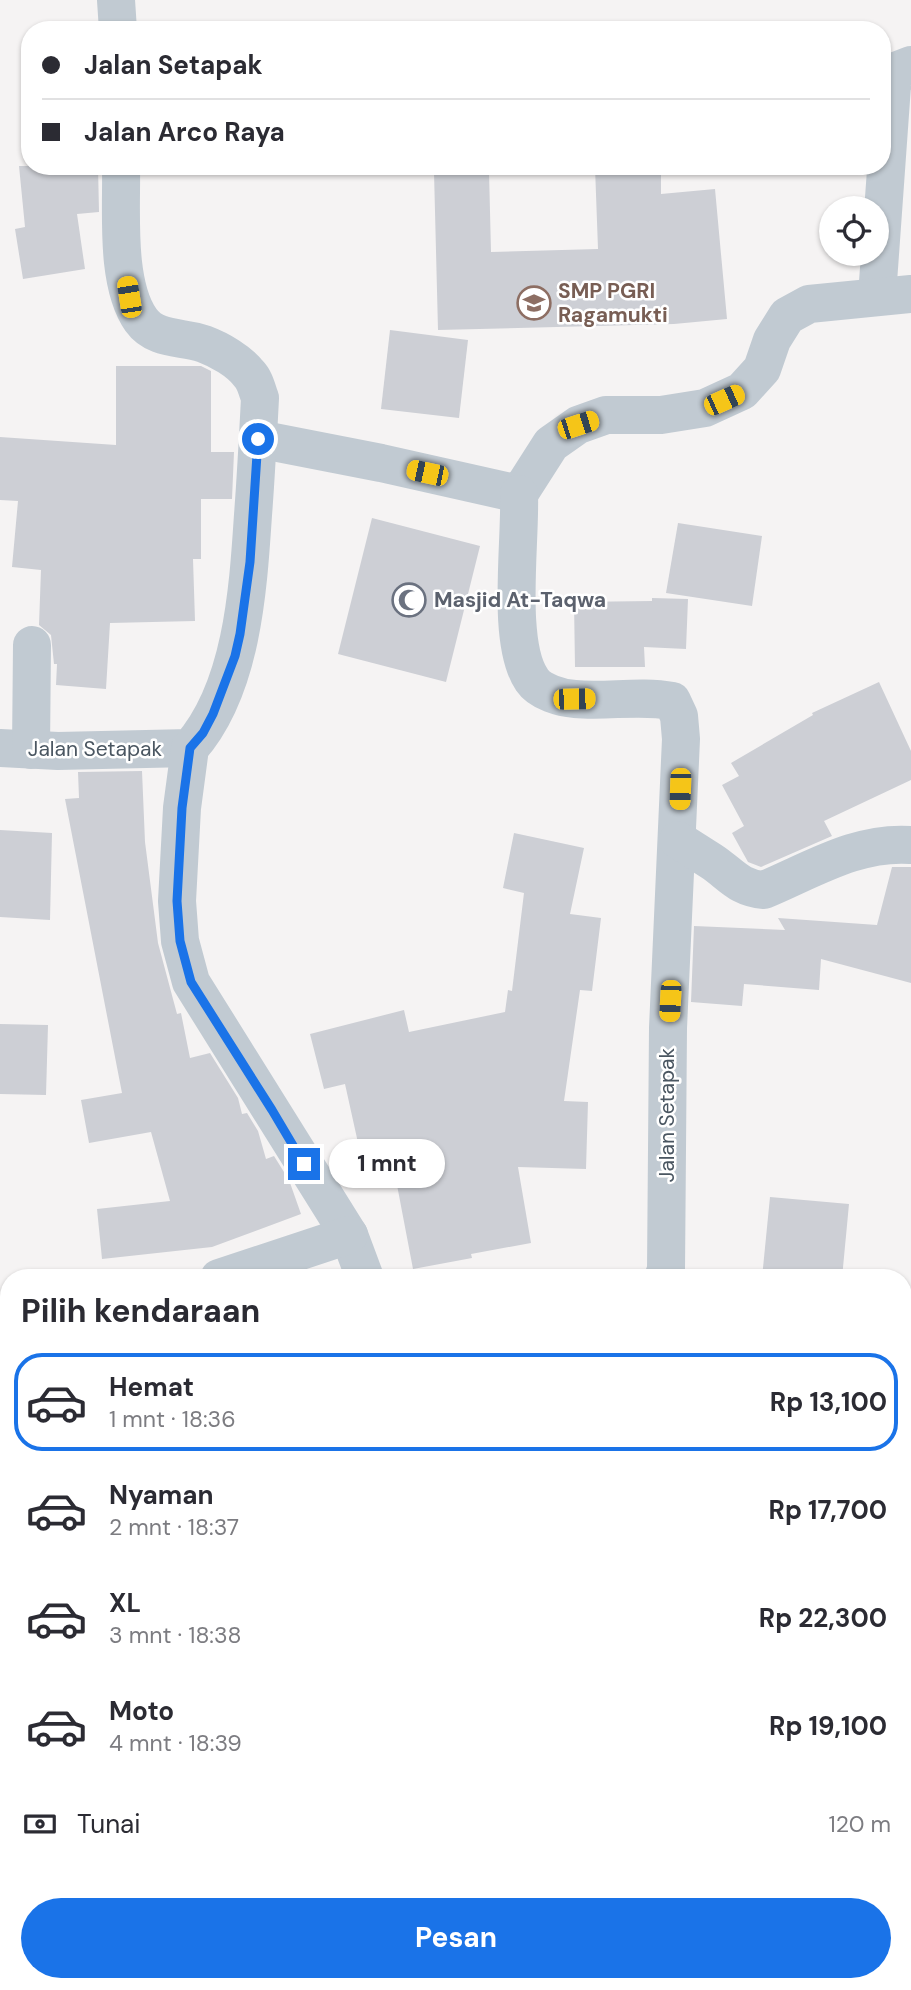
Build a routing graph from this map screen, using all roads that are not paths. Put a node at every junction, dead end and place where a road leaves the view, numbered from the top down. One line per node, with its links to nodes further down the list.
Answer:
1 (116, 0): 2 (street)
2 (117, 21)
3 (911, 65): 5 (street)
4 (121, 175): 6 (street, Jalan Setapak)
5 (894, 295): 7 (street)
6 (258, 439): 7 (street); 9 (street, Jalan Setapak)
7 (519, 494): 11 (street, Jalan Setapak)
8 (32, 645): 10 (street)
9 (190, 748): 10 (street, Jalan Setapak); 13 (street)
10 (15, 749)
11 (678, 840): 12 (street); 16 (street, Jalan Setapak)
12 (911, 845)
13 (349, 1235): 14 (street); 15 (street)
14 (246, 1269)
15 (362, 1269)
16 (666, 1269)

